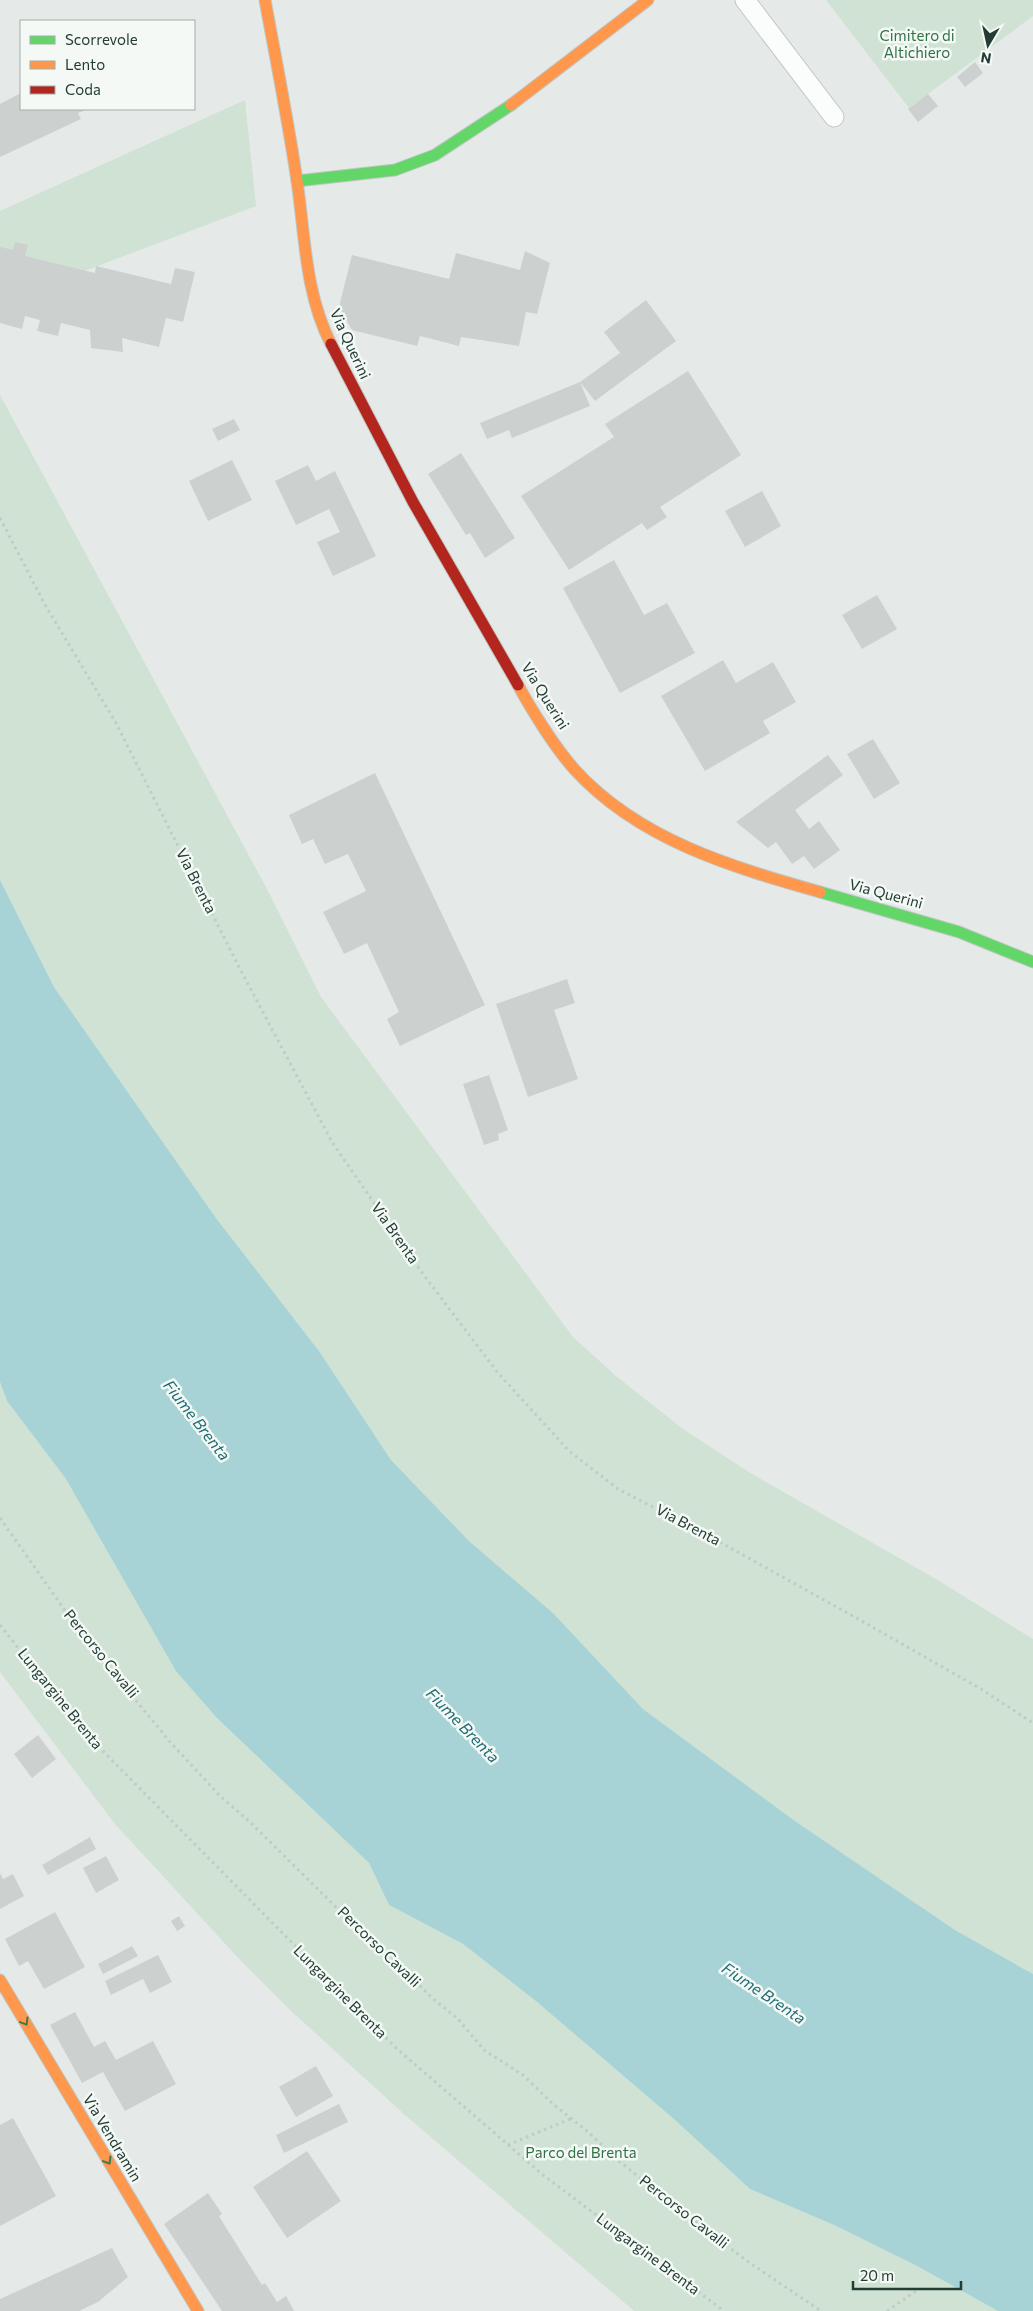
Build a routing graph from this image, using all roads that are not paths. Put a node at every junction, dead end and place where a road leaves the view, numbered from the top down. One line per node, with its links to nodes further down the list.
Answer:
1 (265, 0): 5 (street, Via Querini)
2 (648, 0): 5 (street)
3 (745, 0): 4 (lane)
4 (834, 117)
5 (297, 181): 6 (street, Via Querini)
6 (1033, 962)
7 (0, 1980): 8 (street, Via Vendramin, one-way to 8)
8 (198, 2311)

